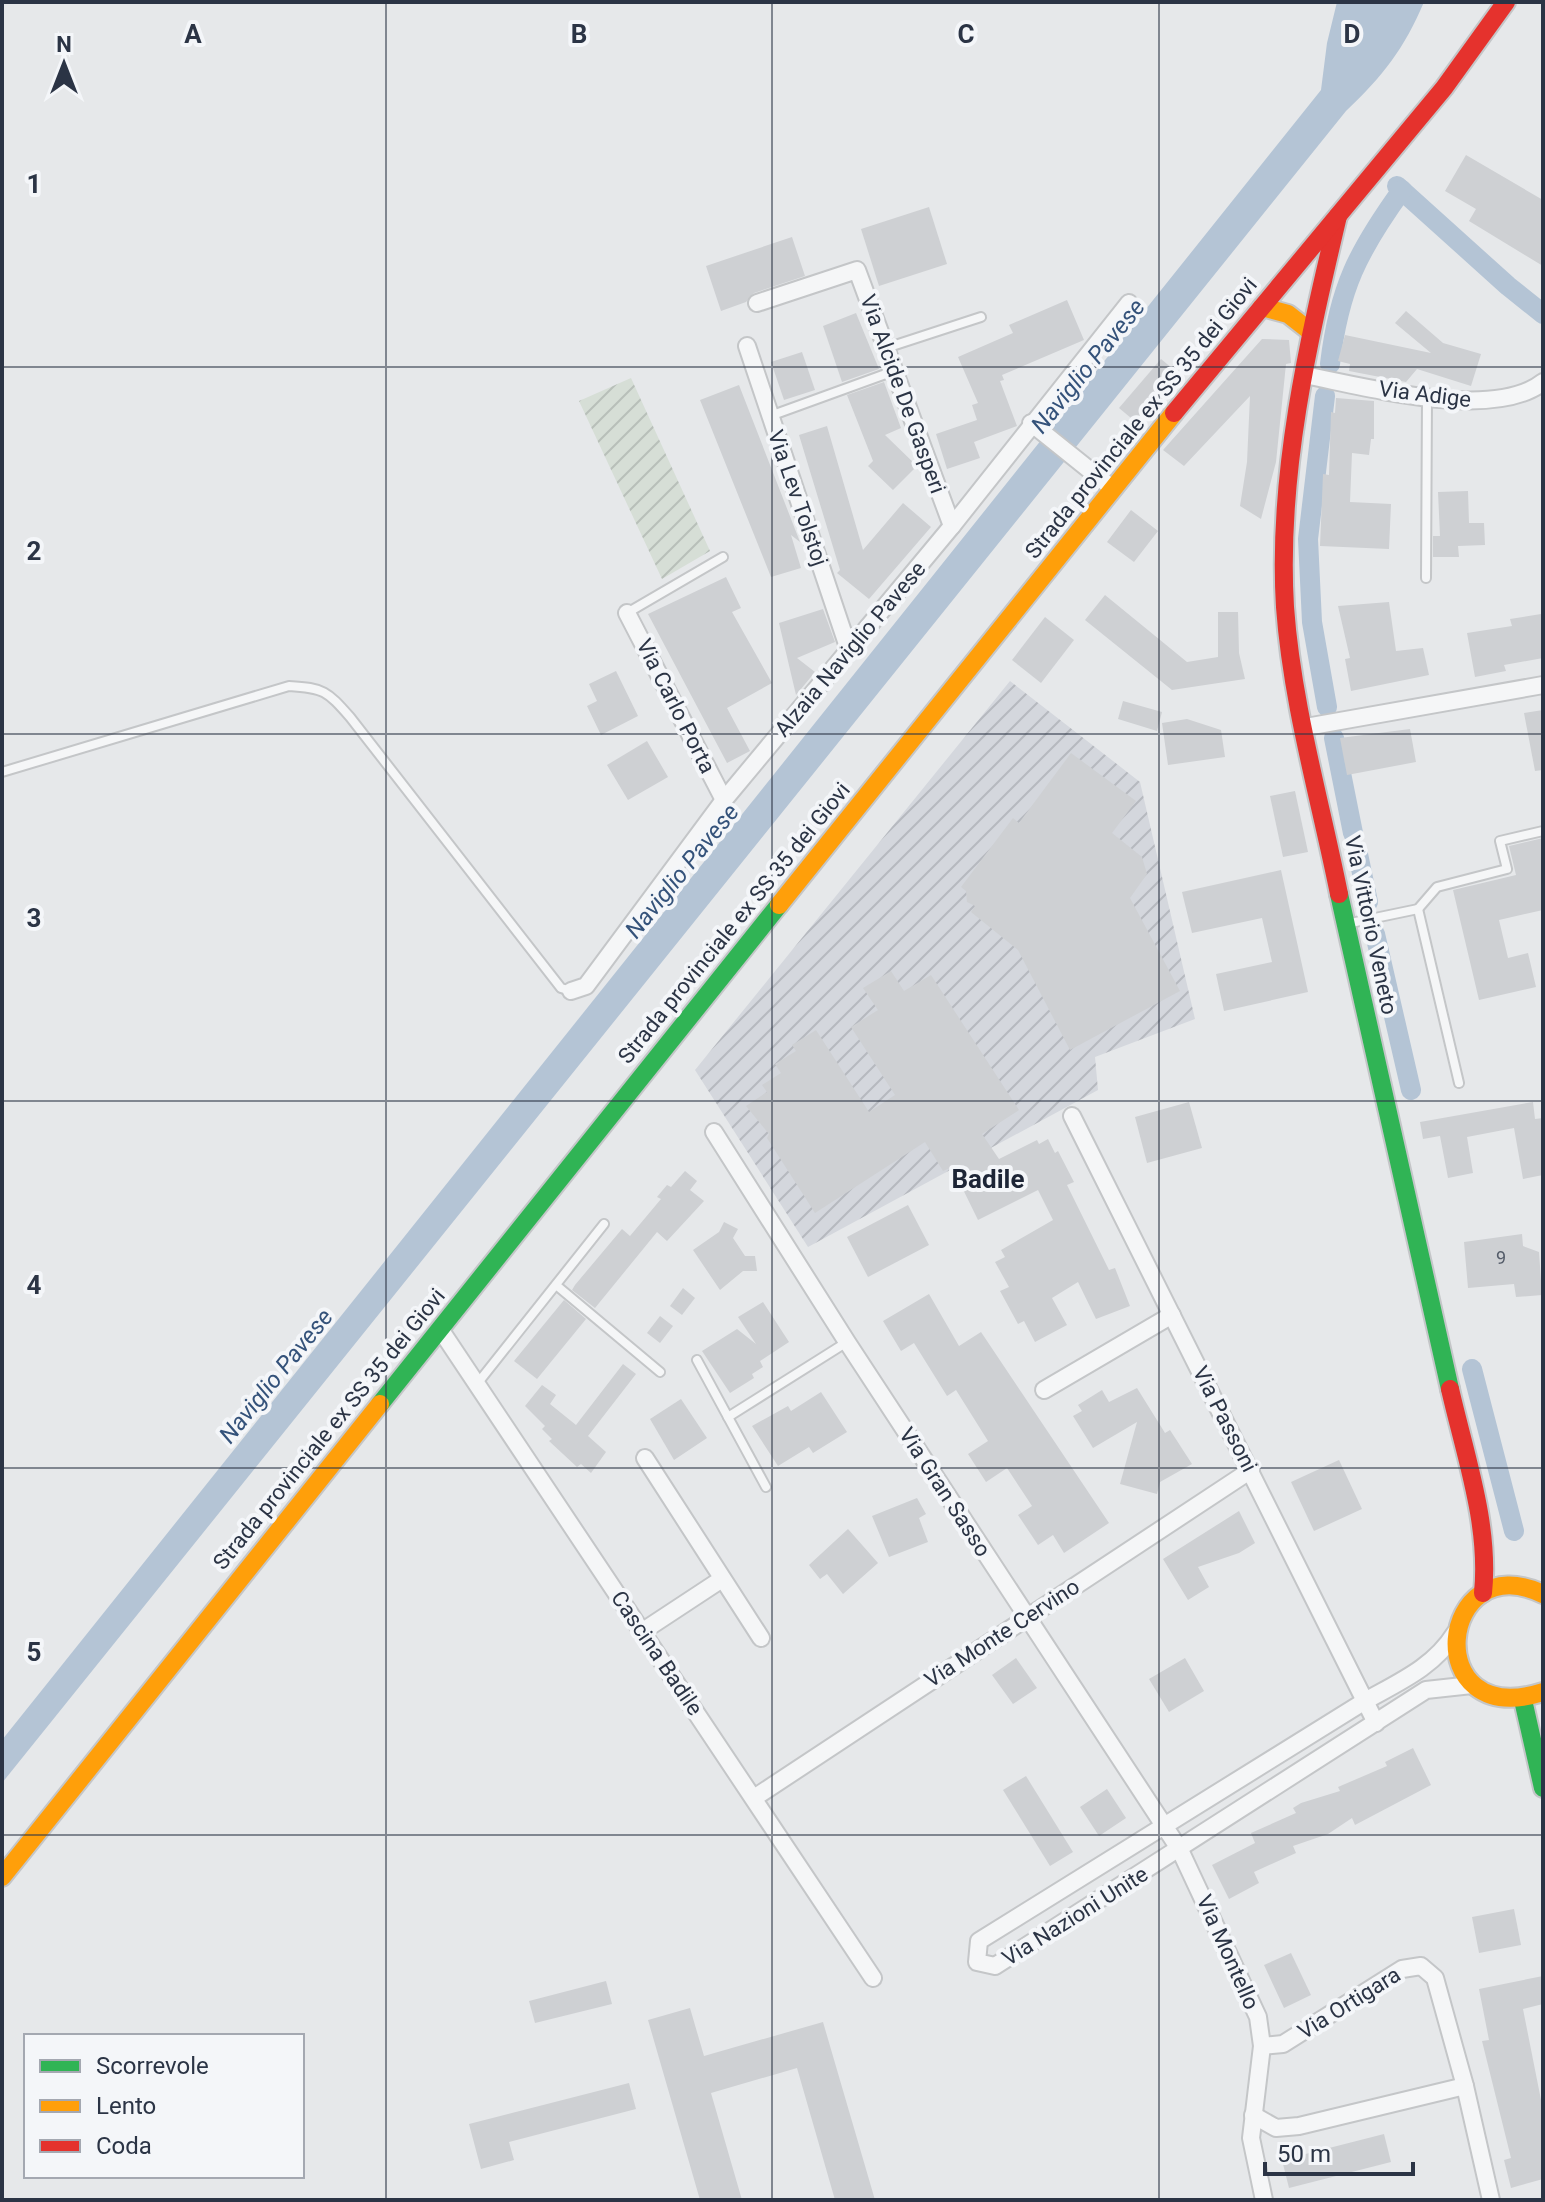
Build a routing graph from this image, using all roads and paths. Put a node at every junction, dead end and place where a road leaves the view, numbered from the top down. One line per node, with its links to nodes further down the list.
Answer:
1 (1506, 2): 2 (main road, Strada provinciale ex SS 35 dei Giovi)
2 (1338, 216): 5 (main road, Strada provinciale ex SS 35 dei Giovi); 7 (main road, Via Vittorio Veneto)
3 (757, 303): 9 (street, Via Alcide De Gasperi)
4 (1129, 303): 15 (street, Alzaia Naviglio Pavese)
5 (1262, 307): 7 (main road); 16 (main road, Strada provinciale ex SS 35 dei Giovi)
6 (981, 317): 9 (lane)
7 (1311, 332): 11 (main road, Via Vittorio Veneto)
8 (747, 346): 14 (street, Via Lev Tolstoj)
9 (886, 348): 10 (street, Via Alcide De Gasperi)
10 (894, 371): 14 (lane); 17 (street, Via Alcide De Gasperi)
11 (1304, 375): 13 (street, Via Adige); 23 (main road, Via Vittorio Veneto)
12 (1541, 387): 13 (street, Via Adige)
13 (1427, 398): 19 (lane)
14 (770, 416): 21 (street, Via Lev Tolstoj)
15 (1036, 427): 16 (street); 17 (street, Alzaia Naviglio Pavese)
16 (1112, 488): 36 (main road, Strada provinciale ex SS 35 dei Giovi)
17 (952, 526): 21 (street, Alzaia Naviglio Pavese)
18 (723, 557): 20 (lane)
19 (1426, 578)
20 (627, 613): 25 (street, Via Carlo Porta)
21 (849, 650): 25 (street, Alzaia Naviglio Pavese)
22 (1543, 685): 23 (street)
23 (1306, 727): 28 (main road, Via Vittorio Veneto)
24 (2, 772): 29 (lane)
25 (724, 800): 29 (street, Alzaia Naviglio Pavese)
26 (1543, 831): 27 (lane)
27 (1418, 909): 28 (lane); 30 (lane)
28 (1345, 924): 46 (main road, Via Vittorio Veneto)
29 (571, 991)
30 (1459, 1083)
31 (1072, 1116): 35 (street, Via Passoni)
32 (714, 1132): 37 (street, Via Gran Sasso)
33 (604, 1224): 34 (lane)
34 (556, 1285): 39 (lane); 40 (lane)
35 (1172, 1315): 41 (street); 44 (street, Via Passoni)
36 (440, 1329): 40 (street, Cascina Badile); 64 (main road, Strada provinciale ex SS 35 dei Giovi)
37 (847, 1342): 42 (lane); 51 (street, Via Gran Sasso)
38 (697, 1360): 42 (lane)
39 (660, 1372)
40 (476, 1384): 52 (street, Cascina Badile)
41 (1044, 1390)
42 (728, 1417): 45 (lane)
43 (645, 1458): 47 (street)
44 (1251, 1470): 51 (street, Via Monte Cervino); 58 (street, Via Passoni)
45 (766, 1487)
46 (1480, 1522): 48 (main road, Via Vittorio Veneto); 49 (main road, Via Vittorio Veneto)
47 (722, 1579): 52 (street); 54 (street)
48 (1516, 1585): 49 (main road); 50 (main road)
49 (1483, 1593): 53 (main road)
50 (1543, 1594)
51 (1025, 1617): 61 (street, Via Monte Cervino); 62 (street, Via Gran Sasso)
52 (643, 1631): 61 (street, Cascina Badile)
53 (1455, 1633): 55 (main road); 58 (street, Via Nazioni Unite)
54 (761, 1638)
55 (1472, 1685): 57 (main road); 59 (street, Via Nazioni Unite)
56 (1543, 1692): 57 (main road)
57 (1523, 1700): 60 (main road)
58 (1365, 1701): 59 (street, Via Passoni); 62 (street, Via Nazioni Unite)
59 (1376, 1723): 63 (street, Via Nazioni Unite)
60 (1543, 1788)
61 (754, 1798): 65 (street, Cascina Badile)
62 (1163, 1825): 63 (street, Via Gran Sasso); 63 (street, Via Nazioni Unite)
63 (1180, 1850): 66 (street, Via Montello)
64 (2, 1877)
65 (873, 1978)
66 (1262, 2046): 67 (street, Via Ortigara); 68 (street, Via Montello)
67 (1465, 2086): 68 (street); 70 (street, Via Ortigara)
68 (1253, 2115): 69 (street, Via Montello)
69 (1264, 2200)
70 (1491, 2200)

